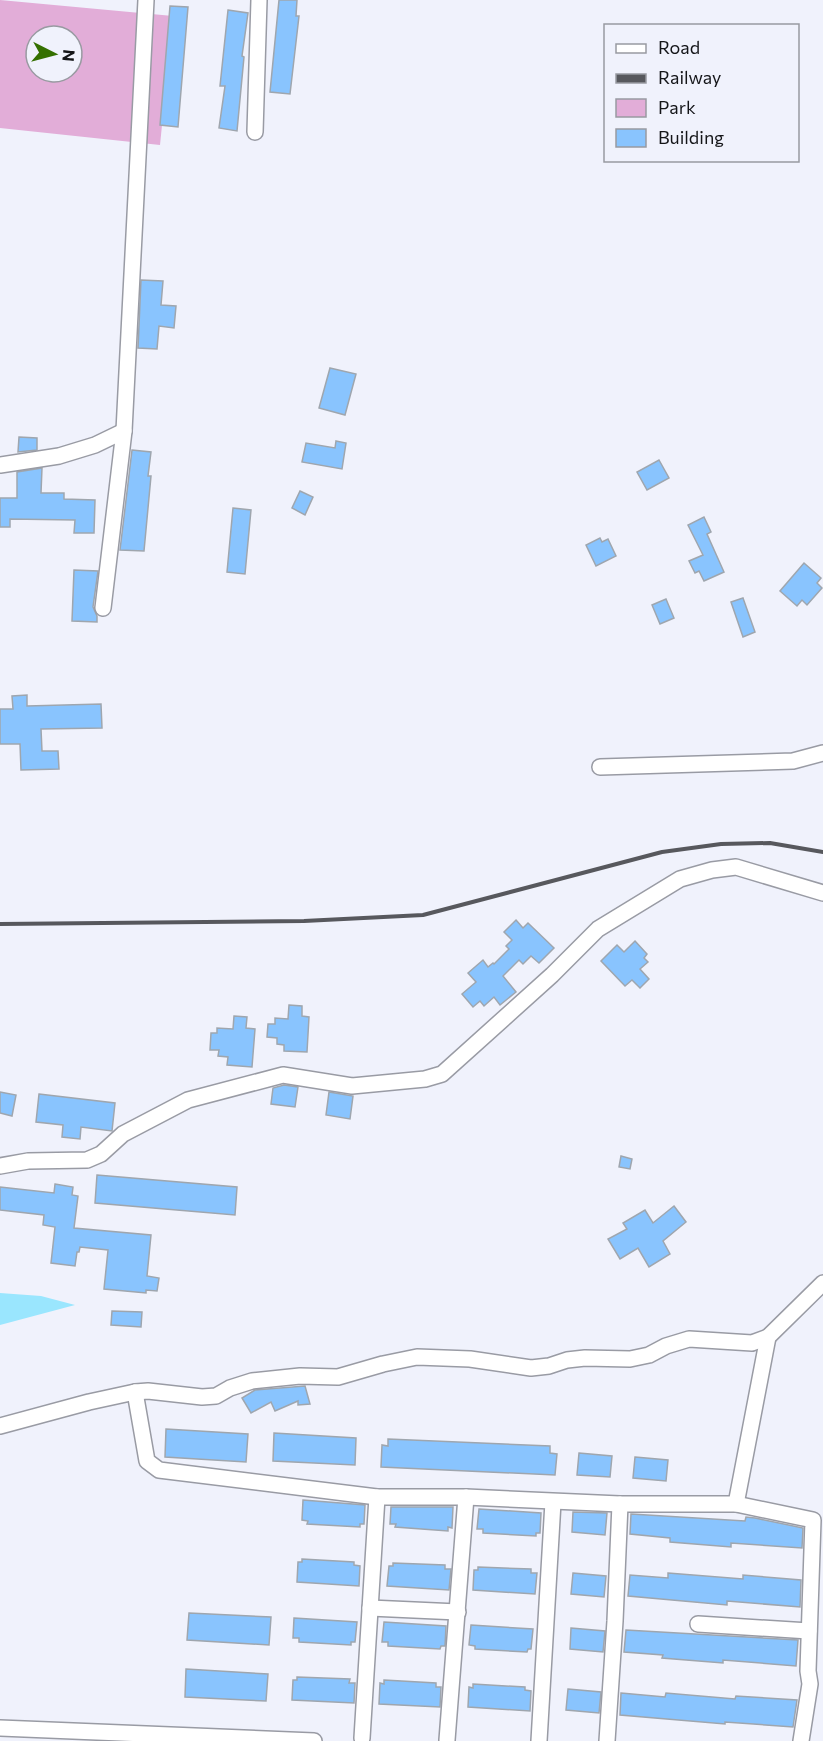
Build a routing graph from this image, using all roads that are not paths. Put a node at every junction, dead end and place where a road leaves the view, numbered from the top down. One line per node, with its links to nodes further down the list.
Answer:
1 (146, 0): 4 (street)
2 (259, 0): 3 (street)
3 (255, 132)
4 (124, 431): 5 (street); 6 (street)
5 (0, 465)
6 (103, 608)
7 (823, 753): 8 (street)
8 (600, 767)
9 (823, 893): 10 (street)
10 (0, 1166)
11 (823, 1283): 12 (street)
12 (768, 1337): 13 (street); 19 (street)
13 (135, 1392): 14 (street); 15 (street)
14 (0, 1426)
15 (377, 1497): 16 (street); 20 (street)
16 (466, 1497): 17 (street); 21 (street)
17 (553, 1502): 18 (street); 29 (street)
18 (620, 1504): 19 (street); 30 (street)
19 (736, 1504): 23 (street)
20 (370, 1608): 21 (street); 26 (street)
21 (458, 1612): 28 (street)
22 (698, 1624): 23 (street)
23 (809, 1631): 31 (street)
24 (0, 1728): 25 (street)
25 (119, 1737): 27 (street)
26 (359, 1740)
27 (314, 1741)
28 (446, 1741)
29 (539, 1741)
30 (607, 1741)
31 (801, 1741)

